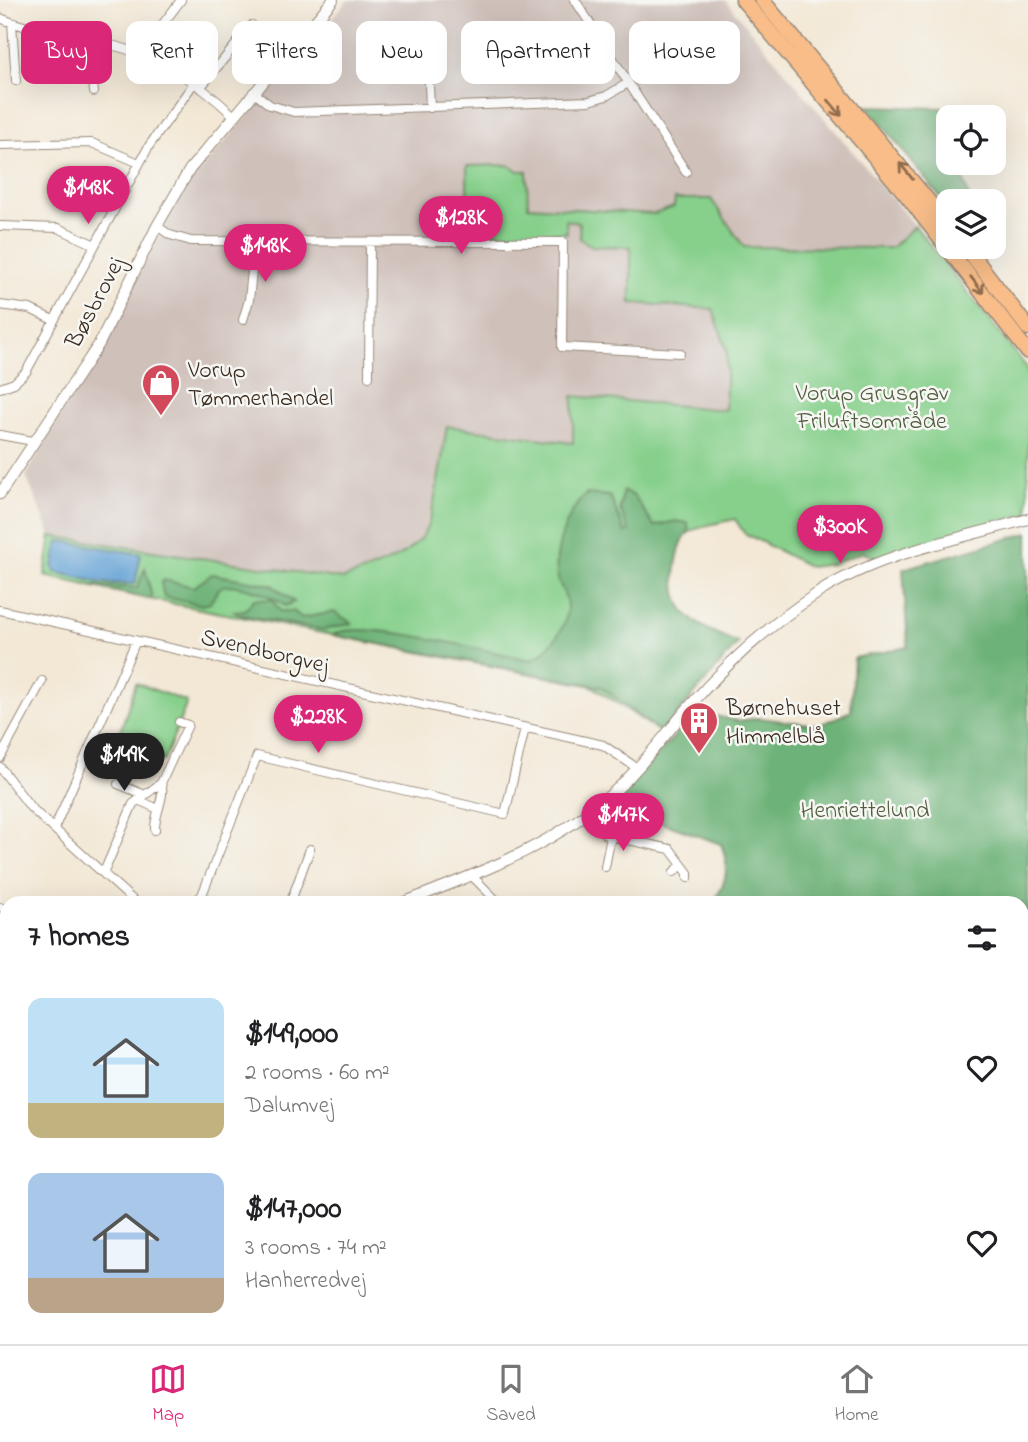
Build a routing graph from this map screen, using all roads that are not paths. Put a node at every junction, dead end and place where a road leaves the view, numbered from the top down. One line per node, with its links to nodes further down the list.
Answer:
1 (181, 0): 7 (street)
2 (332, 0): 18 (street, Bøsbrovej)
3 (575, 0): 12 (street)
4 (743, 0): 35 (highway, one-way to 35)
5 (762, 0): 24 (highway, one-way to 5)
6 (0, 18): 8 (street)
7 (165, 21)
8 (12, 23): 9 (street); 11 (street)
9 (21, 25)
10 (232, 47): 16 (street)
11 (16, 81)
12 (628, 83): 19 (street); 23 (street)
13 (93, 84): 17 (street)
14 (194, 84): 16 (street)
15 (429, 84): 19 (street)
16 (197, 86): 20 (street); 22 (street)
17 (94, 92)
18 (253, 92): 19 (street); 20 (street, Bøsbrovej)
19 (430, 108)
20 (233, 115): 26 (street, Bøsbrovej)
21 (0, 145): 22 (street)
22 (139, 163): 29 (street)
23 (686, 172)
24 (936, 210)
25 (0, 226): 29 (street)
26 (157, 226): 27 (street); 40 (street, Bøsbrovej)
27 (255, 242): 28 (street); 33 (street)
28 (370, 242): 36 (street); 37 (street)
29 (95, 245): 32 (street)
30 (975, 259): 34 (highway)
31 (0, 305): 32 (street)
32 (53, 320): 38 (street)
33 (243, 320)
34 (1028, 328)
35 (1028, 352)
36 (680, 353)
37 (369, 377)
38 (0, 388)
39 (0, 435): 40 (street)
40 (33, 441): 41 (street, Bøsbrovej)
41 (0, 494)
42 (1028, 519): 50 (street)
43 (0, 610): 44 (street, Svendborgvej)
44 (136, 641): 47 (street, Svendborgvej); 56 (street)
45 (42, 681): 48 (street)
46 (179, 722): 51 (street)
47 (525, 728): 50 (street, Svendborgvej); 67 (street)
48 (0, 758)
49 (0, 767): 56 (street)
50 (637, 768): 55 (street)
51 (162, 783): 53 (street); 54 (street)
52 (118, 784): 53 (street)
53 (141, 798): 54 (street); 62 (street)
54 (156, 808): 57 (street)
55 (588, 813): 58 (street); 64 (street)
56 (54, 829): 62 (street)
57 (155, 830)
58 (611, 836): 60 (street); 61 (street)
59 (310, 849): 68 (street)
60 (682, 865): 63 (street); 65 (street)
61 (605, 867)
62 (104, 872): 66 (street)
63 (674, 872)
64 (472, 876): 69 (street); 70 (street)
65 (688, 878)
66 (129, 896)
67 (201, 896)
68 (293, 896)
69 (420, 896)
70 (492, 896)
71 (293, 1344): 72 (street)
72 (312, 1344)

